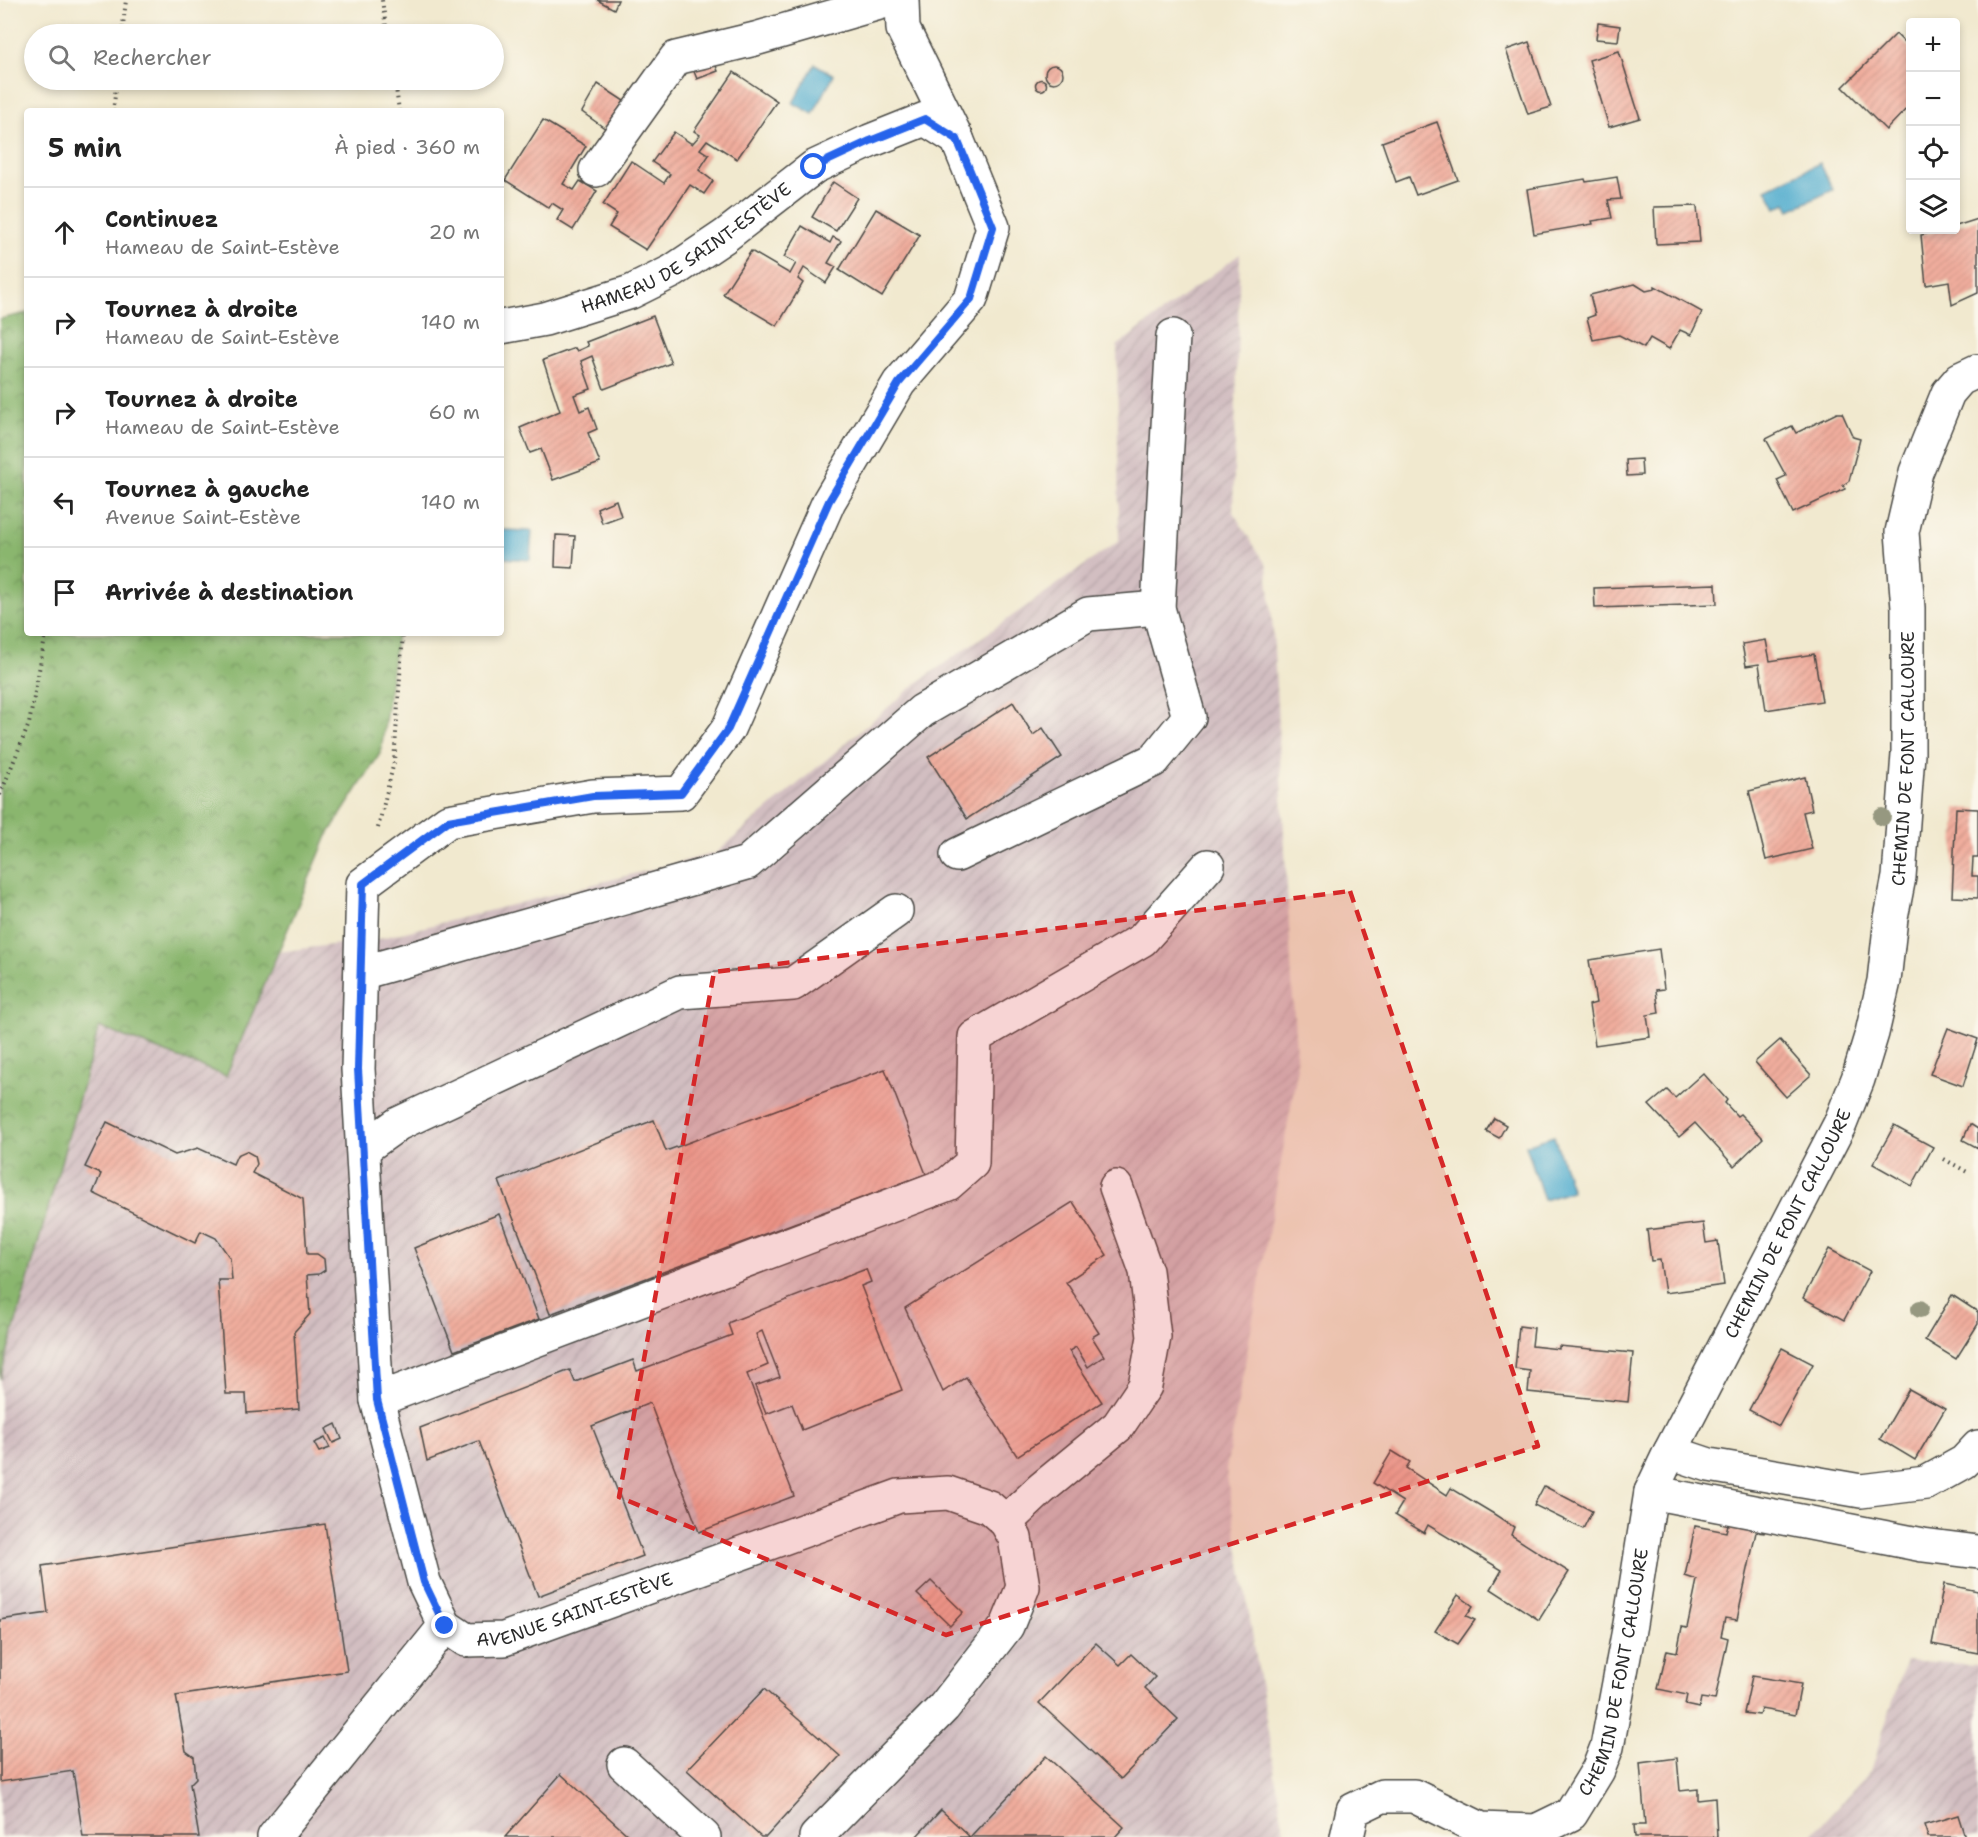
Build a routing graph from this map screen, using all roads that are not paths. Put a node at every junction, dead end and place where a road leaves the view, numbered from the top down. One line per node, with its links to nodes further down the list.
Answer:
1 (890, 0): 4 (street)
2 (902, 0): 3 (street)
3 (957, 139): 5 (street, HAMEAU DE SAINT-ESTÈVE); 12 (street)
4 (596, 170)
5 (504, 326)
6 (1173, 336): 8 (street)
7 (1978, 367): 17 (street, CHEMIN DE FONT CALLOURE)
8 (1158, 608): 9 (street); 12 (street)
9 (957, 855)
10 (1208, 866): 15 (street)
11 (896, 911): 13 (street)
12 (361, 973): 13 (street)
13 (363, 1149): 15 (street)
14 (1116, 1187): 19 (street)
15 (377, 1400): 21 (street)
16 (1978, 1447): 17 (street)
17 (1670, 1452): 18 (street, CHEMIN DE FONT CALLOURE)
18 (1651, 1492): 20 (street); 26 (street, CHEMIN DE FONT CALLOURE)
19 (1006, 1522): 21 (street, AVENUE SAINT-ESTÈVE); 25 (street)
20 (1978, 1552)
21 (445, 1626): 23 (street)
22 (624, 1764): 24 (street)
23 (274, 1837)
24 (704, 1837)
25 (816, 1837)
26 (1347, 1837)

